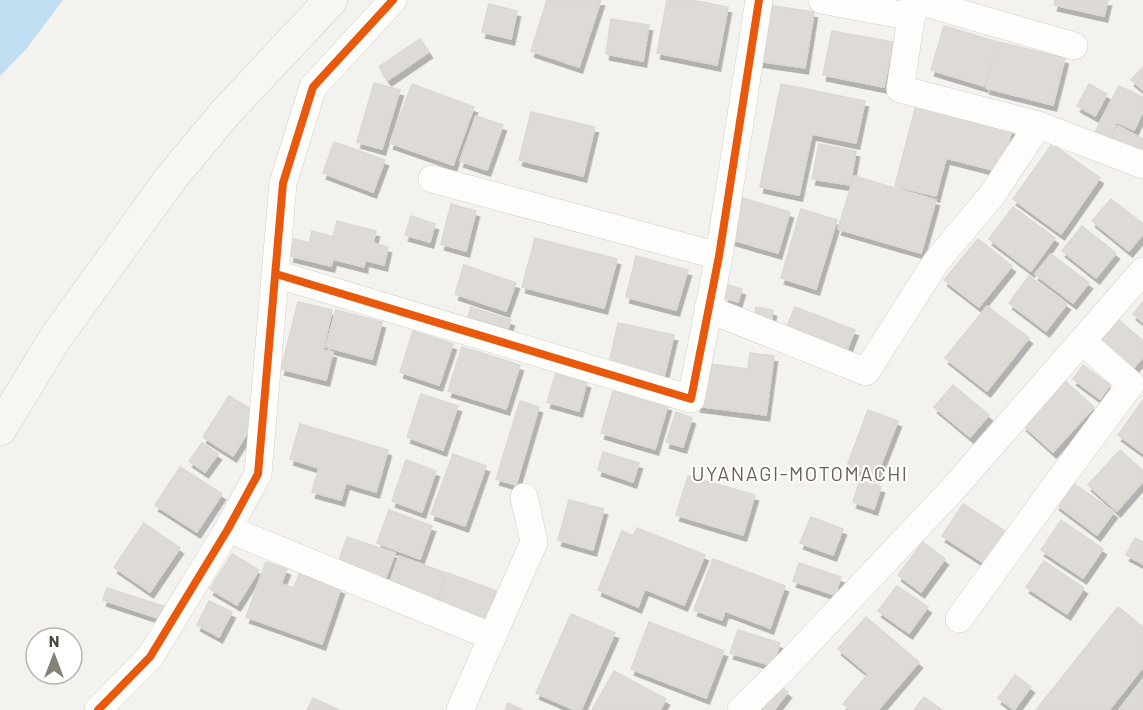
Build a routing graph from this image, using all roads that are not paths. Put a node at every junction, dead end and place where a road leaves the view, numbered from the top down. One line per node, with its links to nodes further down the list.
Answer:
1 (332, 0): 15 (street)
2 (393, 0): 12 (street)
3 (759, 0): 10 (street)
4 (822, 0): 5 (street)
5 (914, 6): 6 (street); 7 (street)
6 (1074, 46)
7 (1038, 125): 8 (street); 13 (street)
8 (1143, 165)
9 (432, 179): 10 (street)
10 (719, 256): 13 (street)
11 (1143, 271): 14 (street)
12 (276, 274): 13 (street); 17 (street)
13 (708, 309)
14 (1082, 341): 18 (street); 22 (street)
15 (0, 429)
16 (524, 497): 19 (street)
17 (228, 529): 19 (street); 20 (street)
18 (959, 619)
19 (493, 636): 21 (street)
20 (98, 710)
21 (460, 710)
22 (741, 710)

